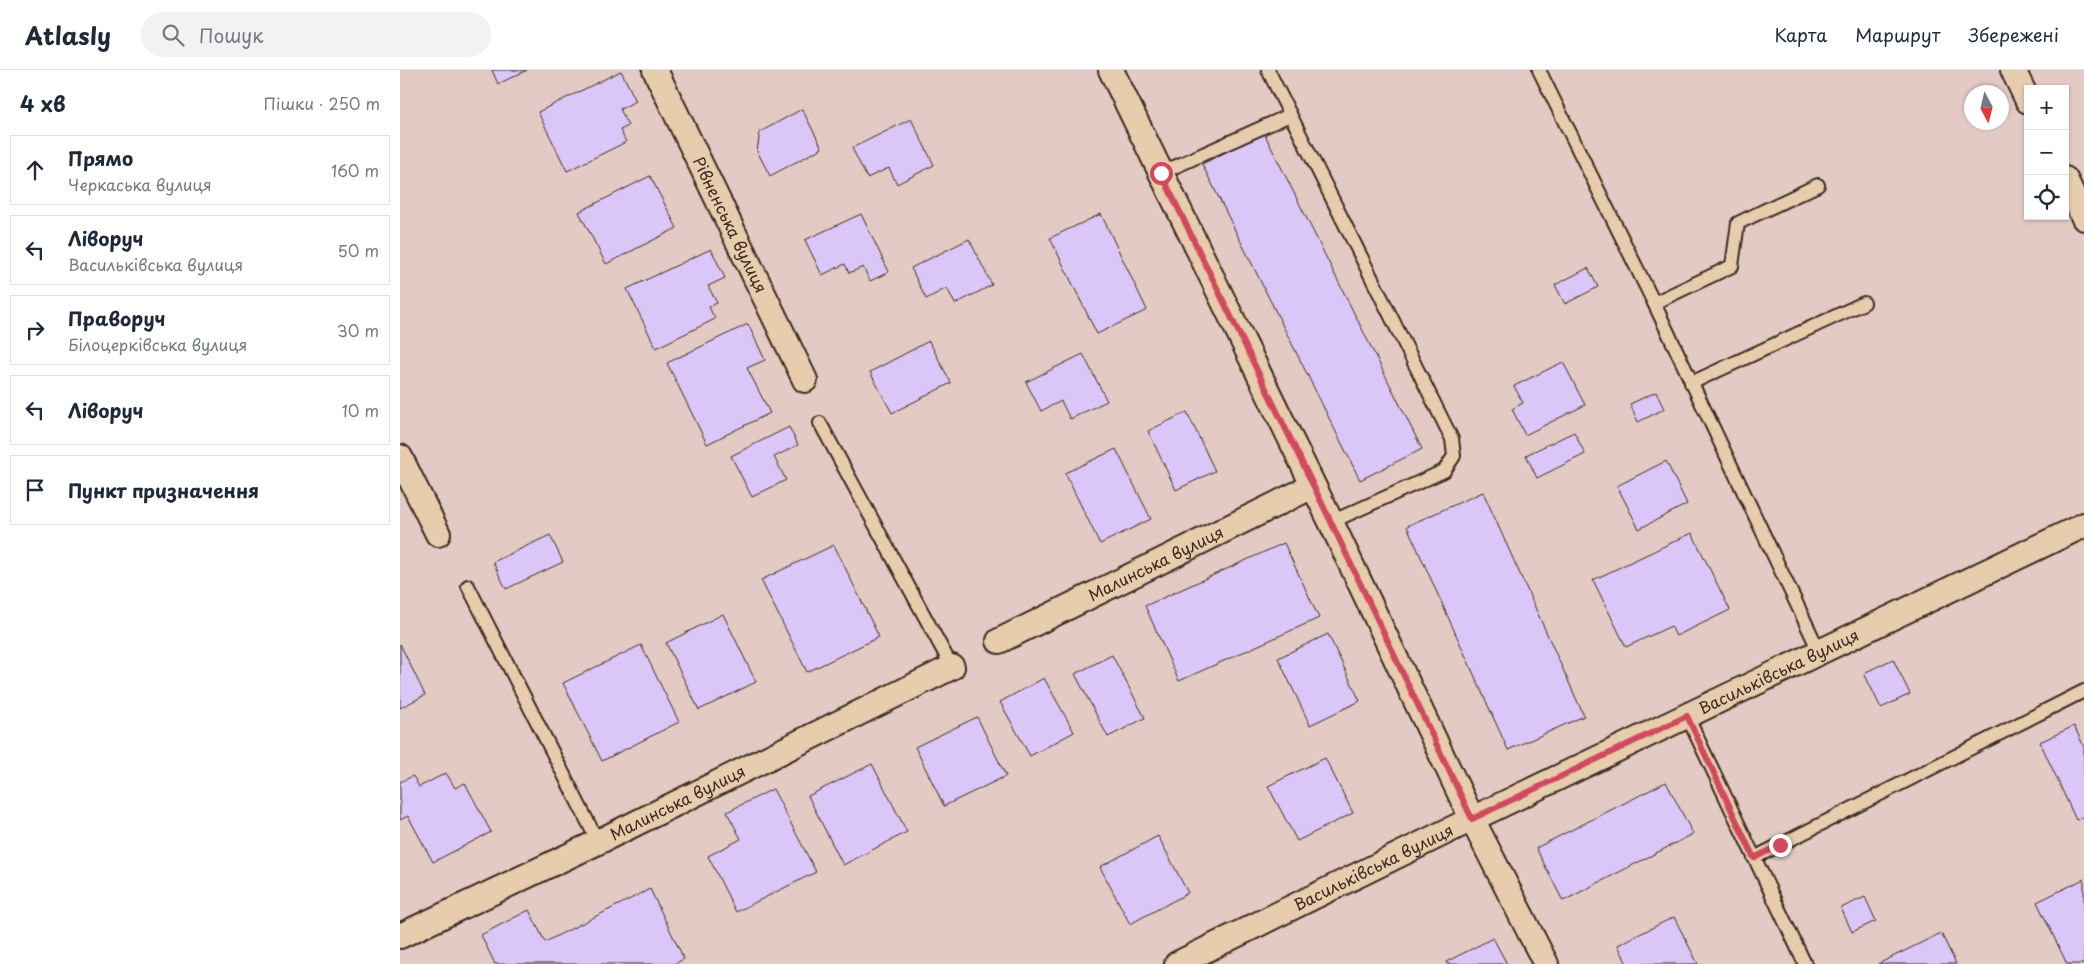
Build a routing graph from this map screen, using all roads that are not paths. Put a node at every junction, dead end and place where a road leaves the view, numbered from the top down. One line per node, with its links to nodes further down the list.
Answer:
1 (655, 70): 14 (street, Рівненська вулиця)
2 (1111, 70): 8 (street)
3 (1268, 70): 7 (lane)
4 (1539, 70): 12 (lane)
5 (2013, 70): 6 (street)
6 (2024, 93)
7 (1290, 115): 8 (lane); 19 (lane)
8 (1161, 173): 18 (street)
9 (1818, 185): 12 (lane)
10 (2069, 187): 11 (street)
11 (2084, 218)
12 (1654, 303): 15 (lane)
13 (1864, 303): 15 (lane)
14 (805, 380)
15 (1691, 383): 24 (lane)
16 (820, 423): 25 (lane)
17 (400, 457): 21 (street)
18 (1313, 486): 19 (street); 23 (street, Малинська вулиця)
19 (1331, 522): 28 (street)
20 (2084, 525): 24 (street, Васильківська вулиця)
21 (438, 534)
22 (468, 586): 29 (lane)
23 (998, 641)
24 (1819, 652): 27 (street, Васильківська вулиця)
25 (952, 667): 29 (street, Малинська вулиця)
26 (2084, 691): 30 (lane)
27 (1687, 716): 28 (street, Васильківська вулиця); 30 (lane)
28 (1472, 819): 32 (street, Васильківська вулиця); 33 (street)
29 (598, 842): 31 (street, Малинська вулиця)
30 (1754, 858): 34 (lane)
31 (400, 936)
32 (1177, 964)
33 (1546, 964)
34 (1806, 964)

